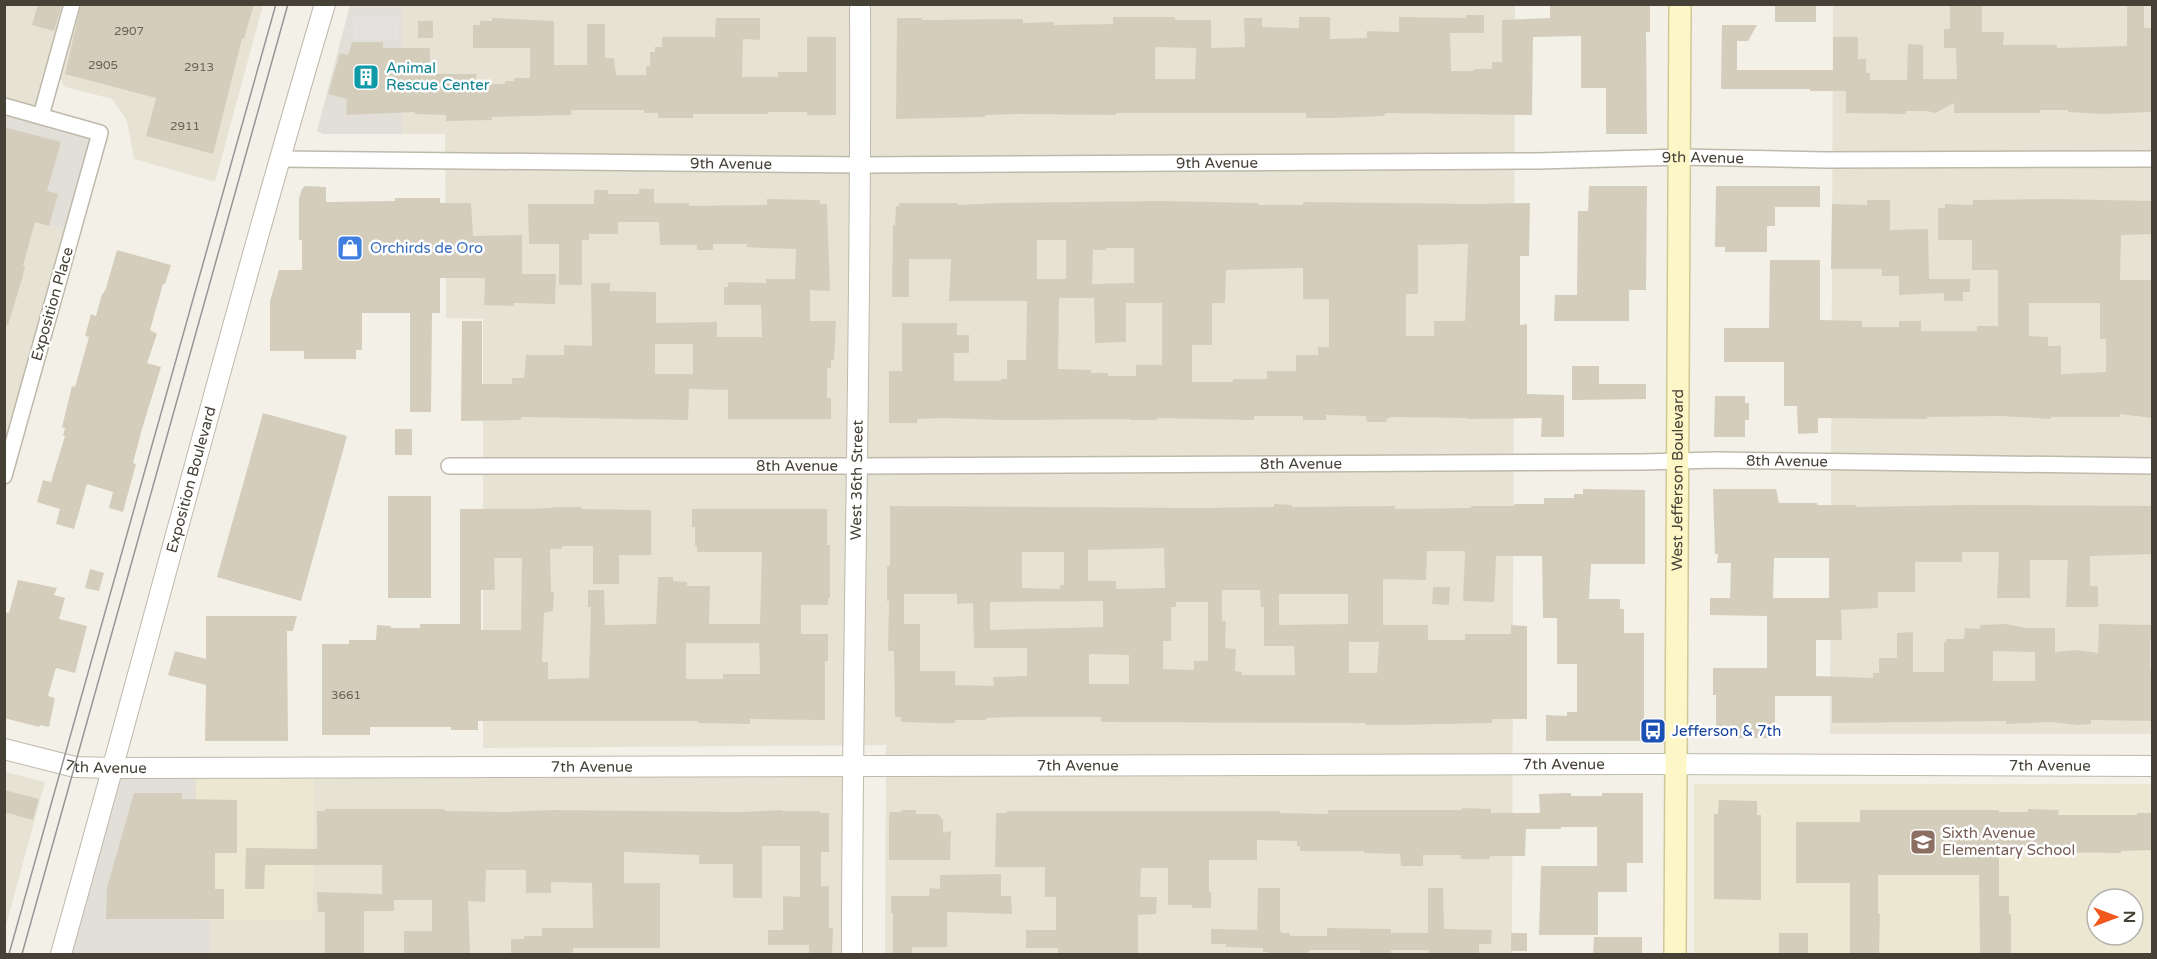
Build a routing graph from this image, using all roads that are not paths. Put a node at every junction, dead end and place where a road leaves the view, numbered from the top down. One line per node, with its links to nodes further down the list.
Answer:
1 (72, 4): 6 (street)
2 (325, 4): 8 (street, Exposition Boulevard)
3 (860, 4): 10 (street, West 36th Street)
4 (1680, 4): 7 (main road, West Jefferson Boulevard)
5 (4, 106): 6 (street)
6 (41, 116): 15 (street, Exposition Place)
7 (1681, 157): 9 (street, 9th Avenue); 10 (street, 9th Avenue); 11 (main road, West Jefferson Boulevard)
8 (279, 159): 10 (street, 9th Avenue); 20 (street, Exposition Boulevard)
9 (2152, 159)
10 (861, 165): 13 (street, West 36th Street)
11 (1678, 461): 13 (street, 8th Avenue); 14 (street, 8th Avenue); 17 (main road, West Jefferson Boulevard)
12 (449, 466): 13 (street, 8th Avenue)
13 (856, 466): 19 (street, West 36th Street)
14 (2152, 466)
15 (4, 476)
16 (4, 749): 20 (street, 7th Avenue)
17 (1677, 765): 18 (street, 7th Avenue); 19 (street, 7th Avenue); 23 (main road, West Jefferson Boulevard)
18 (2152, 766)
19 (852, 767): 20 (street, 7th Avenue); 22 (street, West 36th Street)
20 (114, 768): 21 (street, Exposition Boulevard)
21 (61, 954)
22 (852, 954)
23 (1676, 954)

